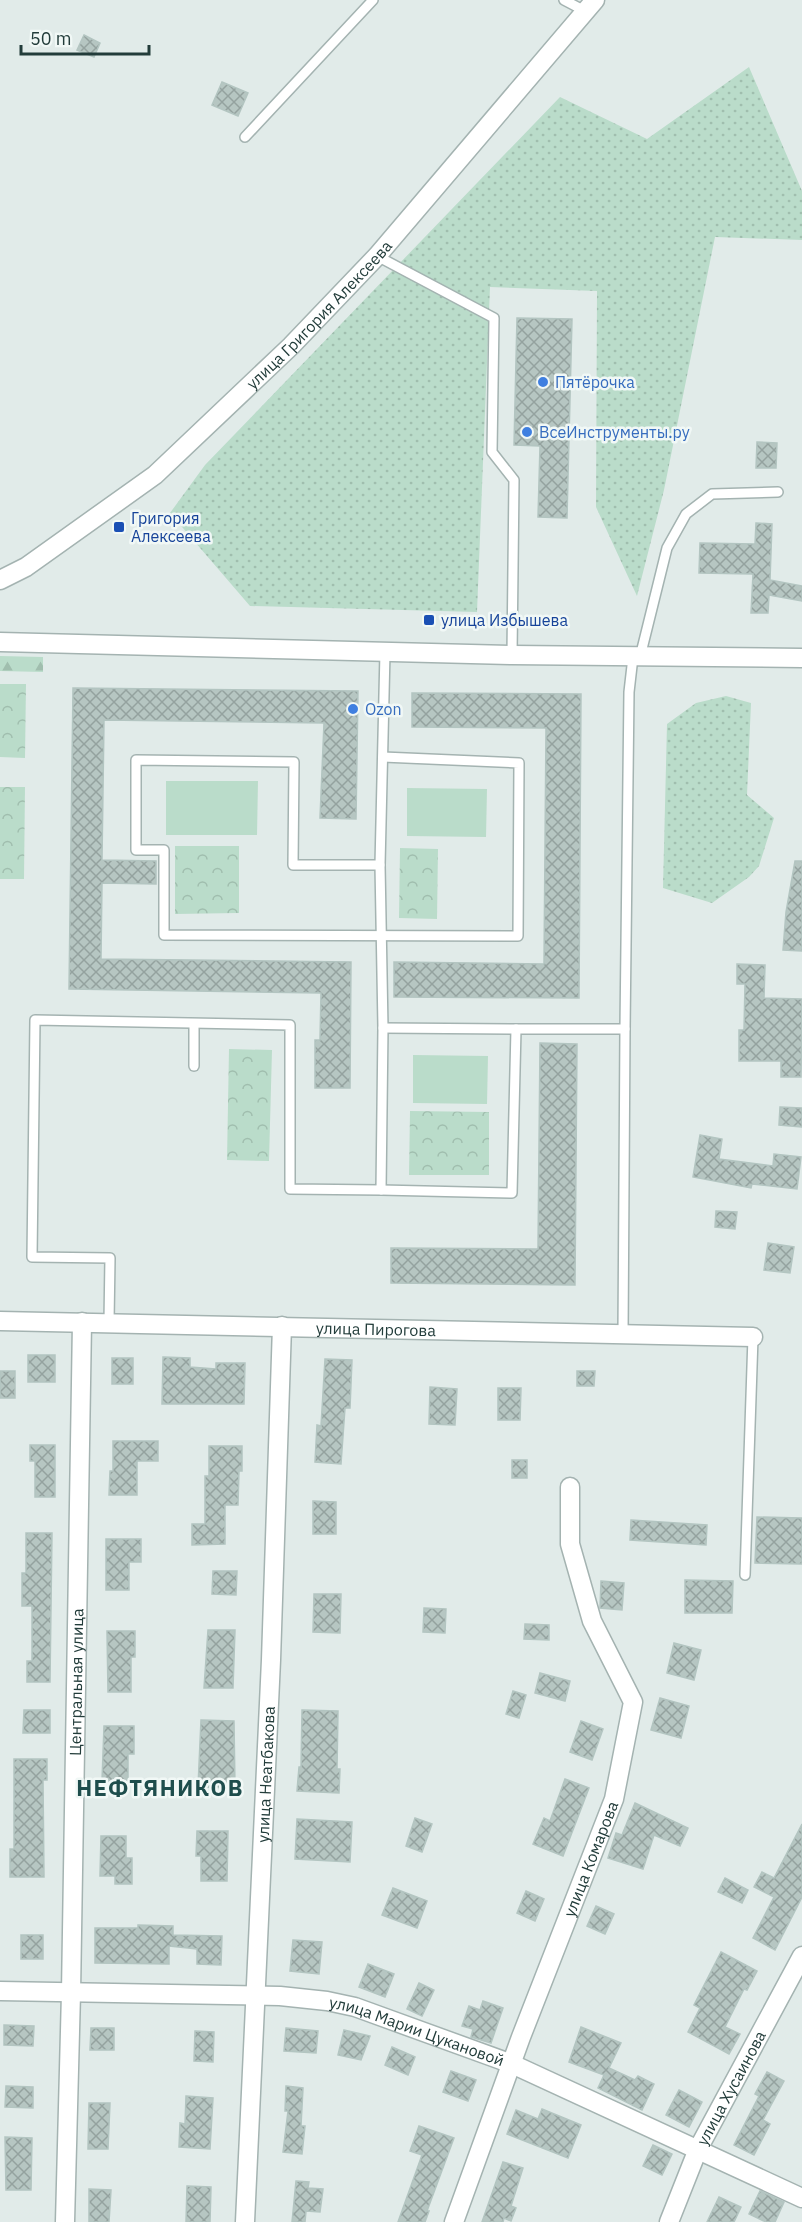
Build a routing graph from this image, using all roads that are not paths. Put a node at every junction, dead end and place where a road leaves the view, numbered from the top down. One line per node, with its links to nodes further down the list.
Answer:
1 (373, 0): 4 (lane)
2 (564, 0): 3 (lane)
3 (590, 6): 5 (street, улица Григория Алексеева)
4 (245, 137)
5 (377, 256): 7 (street, улица Григория Алексеева); 10 (lane)
6 (777, 492): 11 (lane)
7 (0, 580)
8 (0, 642): 9 (street)
9 (385, 652): 10 (street); 13 (lane)
10 (512, 655): 11 (street)
11 (636, 657): 12 (street); 19 (lane)
12 (802, 658)
13 (383, 758): 14 (lane); 15 (lane)
14 (380, 865): 15 (lane); 15 (lane)
15 (382, 937): 17 (lane)
16 (194, 1024): 20 (lane); 21 (lane); 24 (lane)
17 (383, 1028): 18 (lane); 21 (lane)
18 (516, 1029): 19 (lane); 21 (lane)
19 (625, 1029): 26 (lane)
20 (194, 1066)
21 (381, 1190)
22 (0, 1321): 23 (street, улица Пирогова)
23 (82, 1322): 24 (street, улица Пирогова); 32 (street, Центральная улица)
24 (109, 1322): 25 (street, улица Пирогова)
25 (282, 1326): 26 (street, улица Пирогова); 33 (street, улица Неатбакова)
26 (623, 1334): 27 (street, улица Пирогова)
27 (753, 1337): 29 (lane)
28 (570, 1488): 34 (street, улица Комарова)
29 (745, 1575)
30 (802, 1956): 35 (street, улица Хусаинова)
31 (0, 1991): 32 (street, улица Марии Цукановой)
32 (71, 1993): 33 (street, улица Марии Цукановой); 37 (street, Центральная улица)
33 (255, 1997): 34 (street, улица Марии Цукановой); 38 (street, улица Неатбакова)
34 (512, 2064): 35 (street, улица Марии Цукановой); 39 (street, улица Комарова)
35 (698, 2149): 36 (street, улица Марии Цукановой); 40 (street, улица Хусаинова)
36 (802, 2198)
37 (65, 2222)
38 (245, 2222)
39 (453, 2222)
40 (669, 2222)

